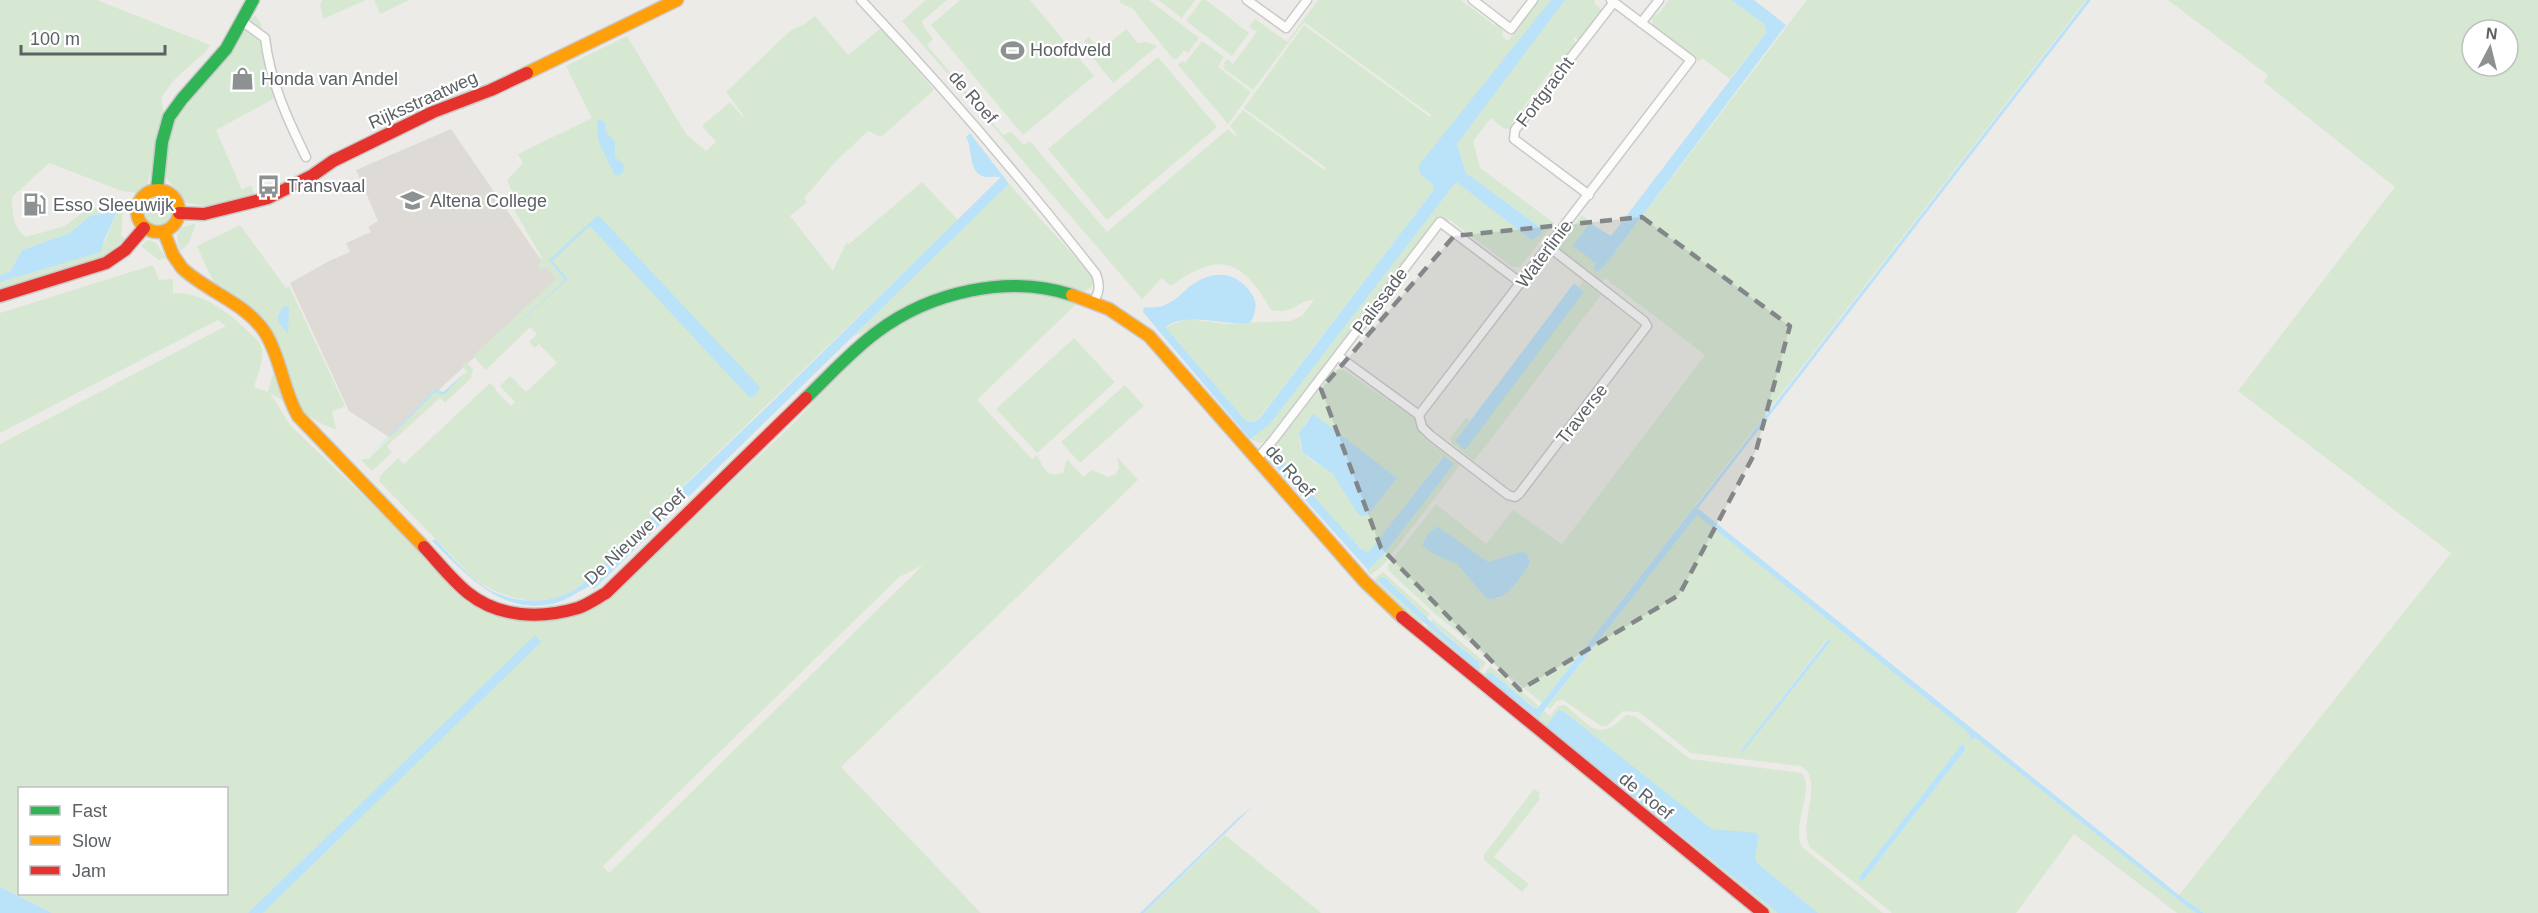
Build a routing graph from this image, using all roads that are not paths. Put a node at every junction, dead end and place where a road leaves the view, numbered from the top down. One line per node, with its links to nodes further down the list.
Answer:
1 (253, 0): 10 (street)
2 (677, 0): 15 (street, Rijksstraatweg)
3 (861, 0): 21 (street, de Roef)
4 (1247, 0): 5 (street)
5 (1307, 0)
6 (1473, 0): 7 (street)
7 (1533, 0)
8 (1659, 0): 11 (street)
9 (1612, 1): 11 (street, Waterlinie); 14 (street, Fortgracht)
10 (243, 22): 12 (street); 13 (street)
11 (1641, 23): 14 (street, Waterlinie)
12 (306, 157)
13 (158, 189): 15 (street); 16 (street)
14 (1588, 195): 18 (street, Waterlinie)
15 (179, 213): 17 (street)
16 (144, 228): 17 (street); 20 (street)
17 (164, 232): 21 (street, De Nieuwe Roef)
18 (1549, 247): 19 (street, Waterlinie); 23 (street, Traverse)
19 (1521, 284): 22 (street, Palissade); 23 (street, Waterlinie)
20 (0, 296)
21 (1094, 302): 24 (street, de Roef)
22 (1338, 356): 23 (street); 24 (street, Palissade)
23 (1419, 415)
24 (1256, 460): 25 (street, de Roef)
25 (1763, 913)

